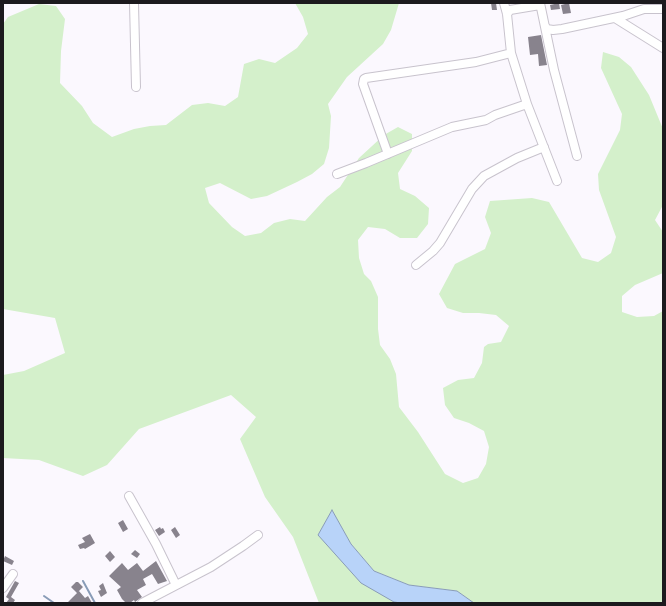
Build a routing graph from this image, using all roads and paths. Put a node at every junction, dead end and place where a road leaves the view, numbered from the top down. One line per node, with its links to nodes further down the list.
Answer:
1 (134, 3): 10 (street)
2 (504, 3): 5 (street)
3 (540, 4): 5 (street); 7 (street)
4 (663, 9): 6 (street)
5 (507, 14): 9 (street)
6 (615, 18): 7 (street); 8 (street)
7 (545, 26): 14 (street)
8 (663, 48)
9 (511, 53): 11 (street); 13 (street)
10 (136, 87)
11 (527, 104): 12 (street); 13 (street)
12 (544, 147): 16 (street); 17 (street)
13 (388, 154): 15 (street)
14 (577, 156)
15 (337, 174)
16 (557, 181)
17 (416, 265)
18 (129, 496): 22 (street)
19 (258, 535): 22 (street)
20 (13, 574): 21 (street)
21 (4, 584)
22 (176, 585): 23 (street)
23 (143, 603)

